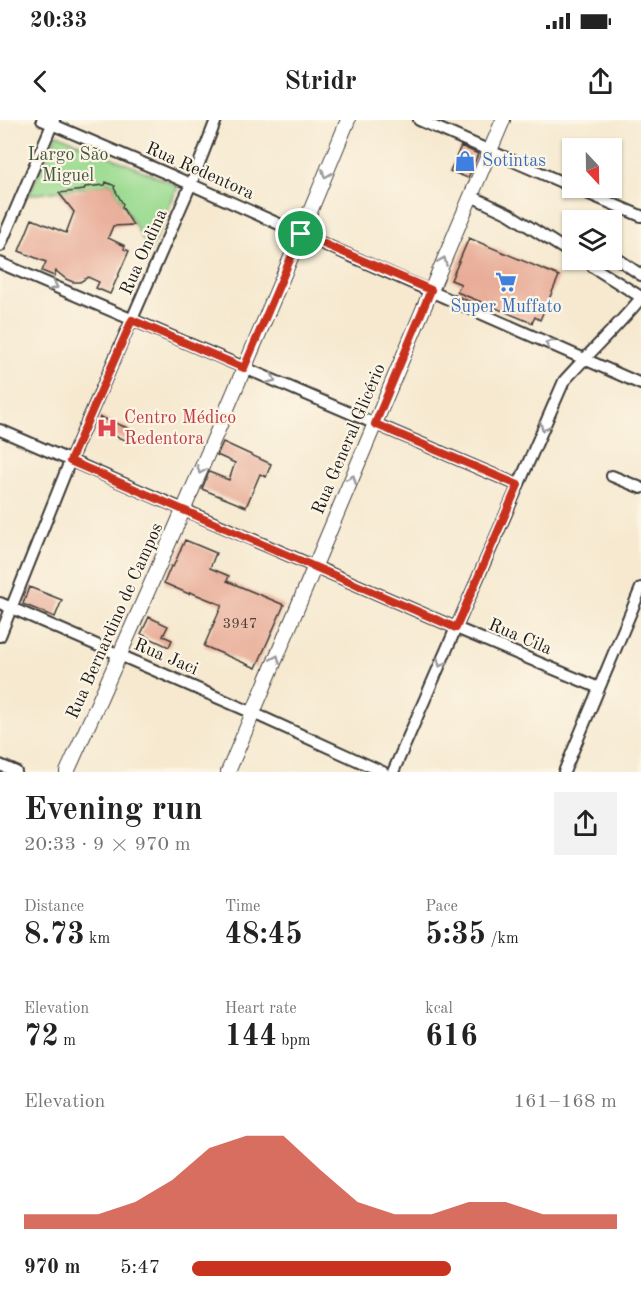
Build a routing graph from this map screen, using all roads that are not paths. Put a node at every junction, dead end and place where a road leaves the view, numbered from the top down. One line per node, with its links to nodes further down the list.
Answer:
1 (42, 120): 6 (street, Rua Redentora)
2 (216, 120): 9 (street, Rua Ondina)
3 (348, 120): 13 (street, Rua Bernardino de Campos, one-way to 13)
4 (419, 120): 7 (street)
5 (503, 120): 7 (street, Rua General Glicério)
6 (53, 122): 9 (street, Rua Redentora); 14 (street)
7 (490, 151): 8 (street); 10 (street, Rua General Glicério)
8 (562, 182)
9 (191, 184): 13 (street, Rua Redentora); 22 (street, Rua Ondina)
10 (471, 196): 15 (street); 20 (street, Rua General Glicério, one-way to 10)
11 (599, 198): 12 (street)
12 (641, 216)
13 (301, 234): 20 (street, Rua Redentora); 24 (street, Rua Bernardino de Campos)
14 (0, 246)
15 (562, 248)
16 (622, 262): 19 (street)
17 (0, 263): 22 (street, one-way to 22)
18 (598, 270): 21 (street)
19 (641, 275)
20 (431, 290): 23 (street, Rua Redentora, one-way to 20); 26 (street, Rua General Glicério)
21 (641, 298): 23 (street)
22 (132, 320): 24 (street); 28 (street, Rua Ondina)
23 (583, 359): 25 (street, Rua Redentora); 30 (street, one-way to 30)
24 (244, 368): 26 (street, one-way to 26); 32 (street, Rua Bernardino de Campos, one-way to 32)
25 (641, 384)
26 (375, 424): 30 (street); 33 (street, Rua General Glicério, one-way to 26)
27 (0, 430): 28 (street, Rua Cila)
28 (70, 461): 32 (street, Rua Cila); 36 (street, Rua Ondina)
29 (612, 477): 31 (street)
30 (518, 485): 37 (street)
31 (641, 488)
32 (184, 510): 33 (street, Rua Cila); 39 (street, Rua Bernardino de Campos)
33 (315, 567): 37 (street, Rua Cila); 41 (street, Rua General Glicério, one-way to 33)
34 (641, 588): 40 (street)
35 (0, 603): 36 (street, Rua Jaci)
36 (12, 608): 38 (street, Rua Ondina); 39 (street, Rua Jaci)
37 (456, 628): 40 (street, Rua Cila); 47 (street, one-way to 47)
38 (0, 636)
39 (120, 655): 41 (street, Rua Jaci); 44 (street, Rua Bernardino de Campos)
40 (599, 688): 48 (street)
41 (253, 713): 45 (street, Rua General Glicério); 46 (street, Rua Jaci)
42 (0, 765): 43 (street)
43 (16, 772)
44 (67, 772)
45 (228, 772)
46 (383, 772)
47 (393, 772)
48 (564, 772)

